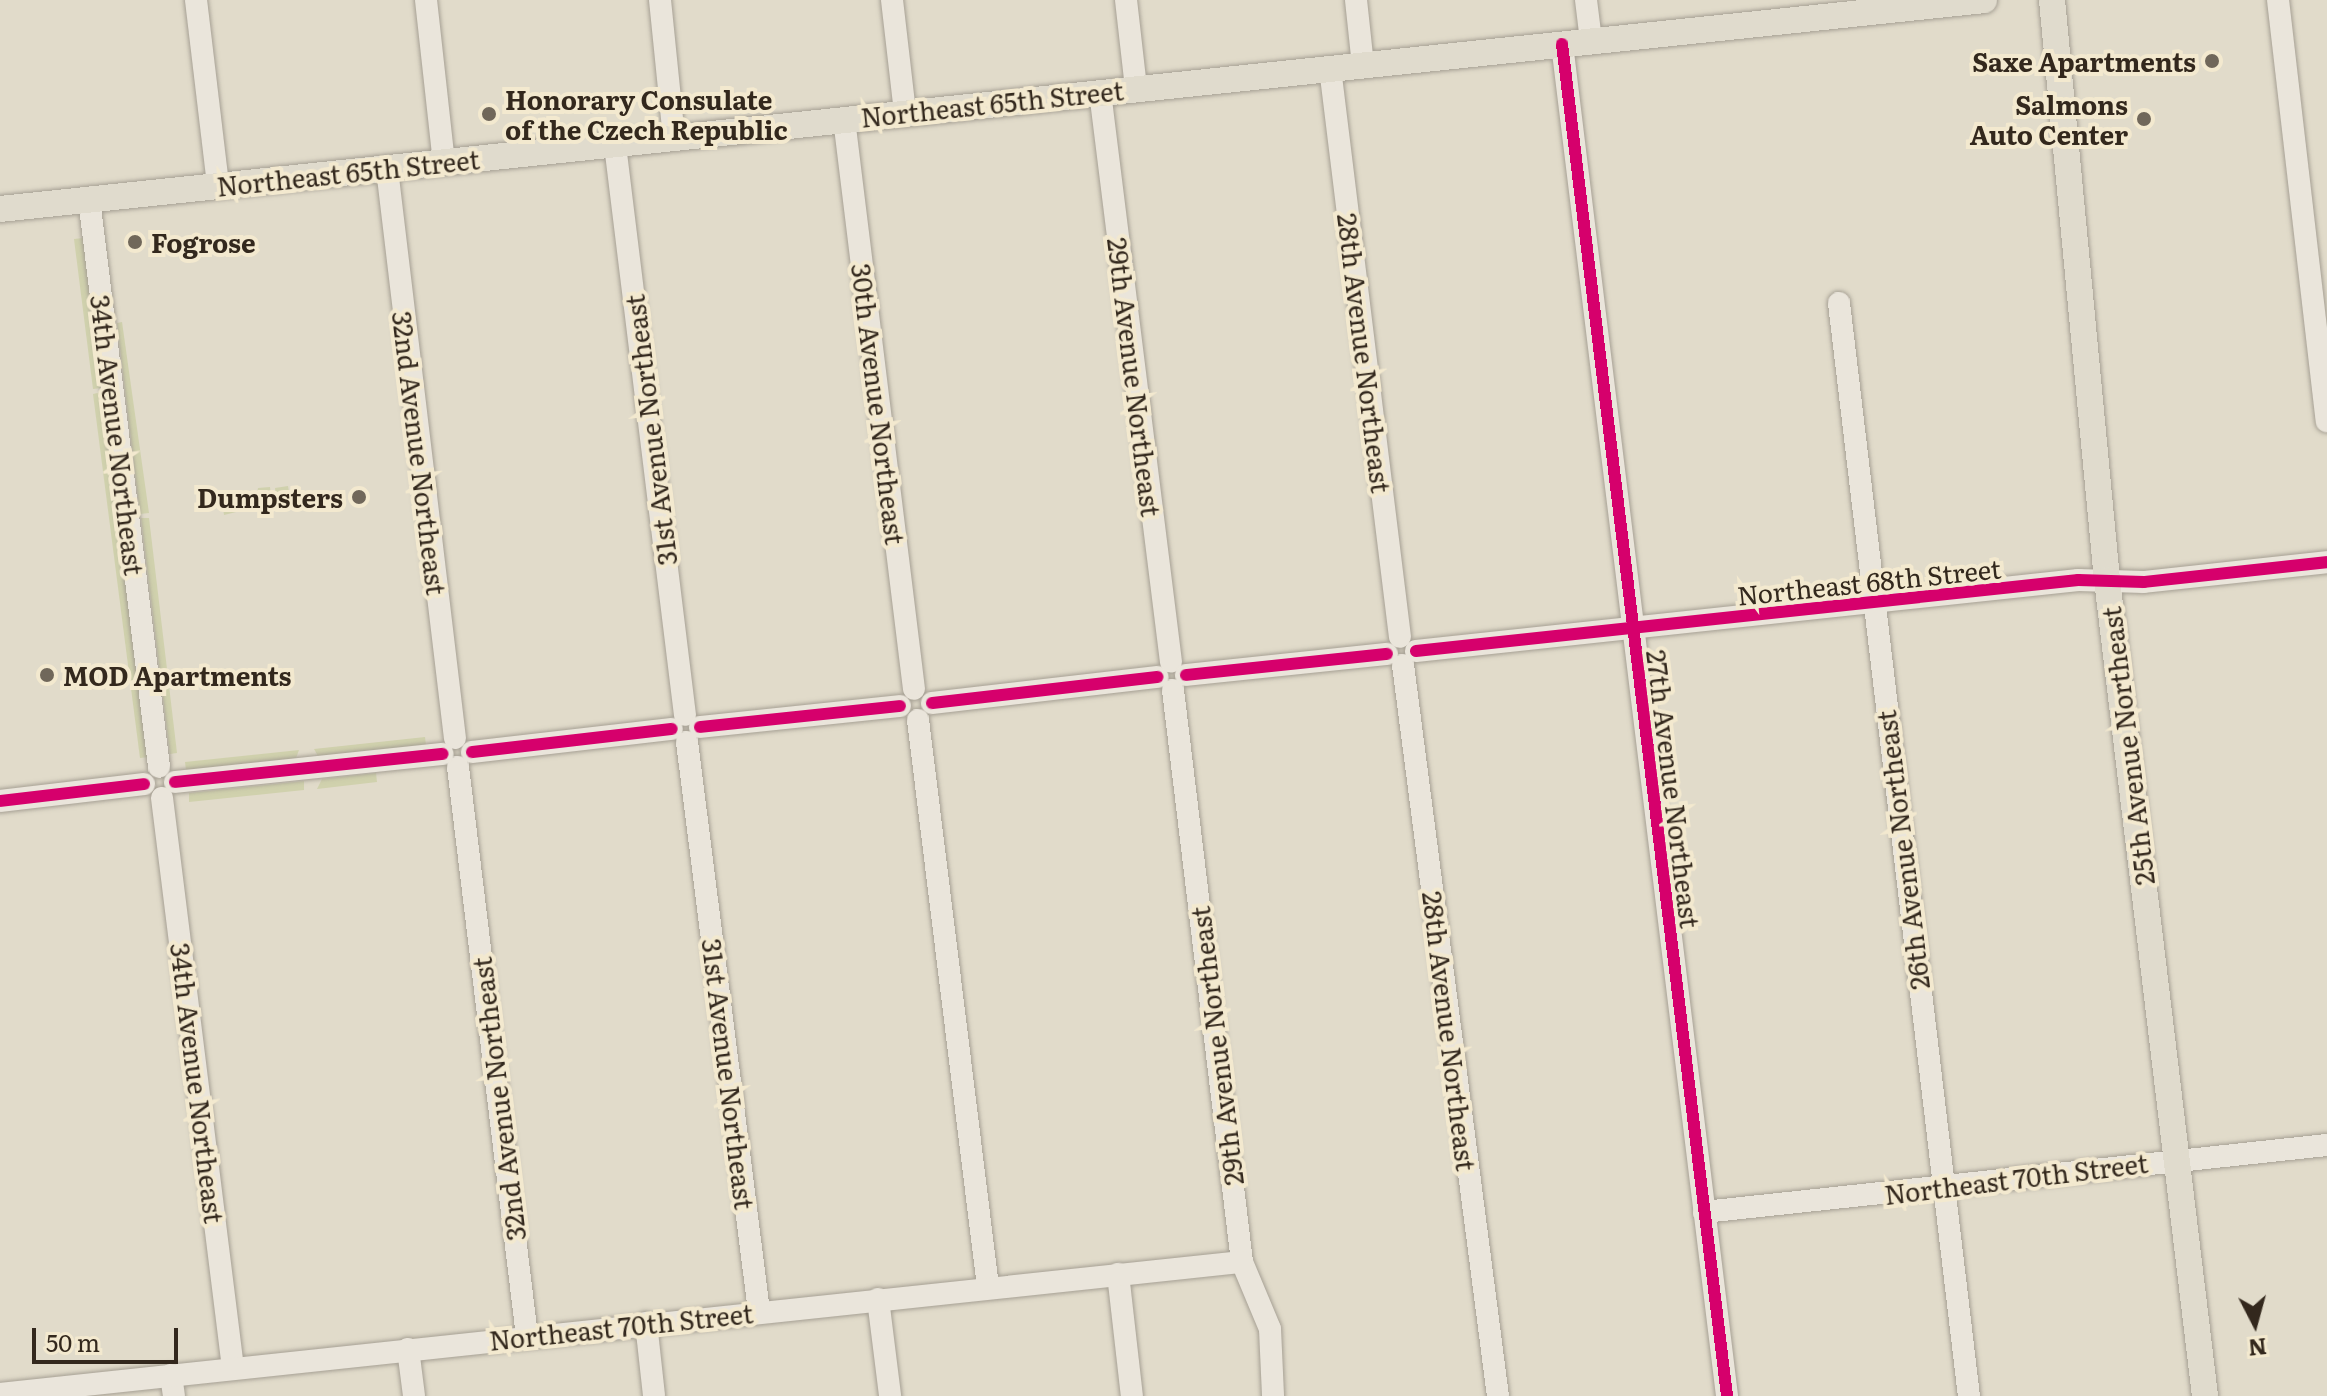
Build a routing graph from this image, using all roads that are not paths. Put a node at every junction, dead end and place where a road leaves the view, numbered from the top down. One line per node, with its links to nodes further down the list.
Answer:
1 (196, 0): 24 (street)
2 (426, 0): 22 (street)
3 (660, 0): 20 (street)
4 (892, 0): 18 (street)
5 (1126, 0): 16 (street)
6 (1356, 0): 14 (street)
7 (1586, 0): 12 (street)
8 (1984, 0): 11 (main road, Northeast 65th Street)
9 (2052, 0): 30 (main road, 25th Avenue Northeast)
10 (2278, 0): 28 (street)
11 (1822, 8): 12 (main road, Northeast 65th Street)
12 (1591, 41): 13 (main road, Northeast 65th Street)
13 (1562, 44): 14 (main road, Northeast 65th Street); 32 (street, 27th Avenue Northeast)
14 (1363, 65): 15 (main road, Northeast 65th Street)
15 (1330, 68): 16 (main road, Northeast 65th Street); 33 (street, 28th Avenue Northeast)
16 (1136, 88): 17 (main road, Northeast 65th Street)
17 (1100, 92): 18 (main road, Northeast 65th Street); 34 (street, 29th Avenue Northeast)
18 (905, 112): 19 (main road, Northeast 65th Street)
19 (844, 119): 20 (main road, Northeast 65th Street); 35 (street, 30th Avenue Northeast)
20 (674, 138): 21 (main road, Northeast 65th Street)
21 (615, 145): 22 (main road, Northeast 65th Street); 36 (street, 31st Avenue Northeast)
22 (444, 163): 23 (main road, Northeast 65th Street)
23 (387, 169): 24 (main road, Northeast 65th Street); 37 (street, 32nd Avenue Northeast)
24 (218, 185): 25 (main road, Northeast 65th Street)
25 (89, 199): 26 (main road, Northeast 65th Street); 38 (street, 34th Avenue Northeast)
26 (0, 209)
27 (1839, 303): 31 (street, 26th Avenue Northeast)
28 (2327, 421)
29 (2327, 562): 30 (street, Northeast 68th Street)
30 (2107, 580): 31 (street, Northeast 68th Street); 41 (main road, 25th Avenue Northeast)
31 (1873, 602): 32 (street, Northeast 68th Street); 42 (street, 26th Avenue Northeast)
32 (1632, 629): 33 (street, Northeast 68th Street); 43 (street, 27th Avenue Northeast)
33 (1401, 652): 34 (street, Northeast 68th Street); 60 (street, 28th Avenue Northeast)
34 (1172, 676): 35 (street, Northeast 68th Street); 44 (street, 29th Avenue Northeast)
35 (916, 704): 36 (street, Northeast 68th Street); 46 (street, 30th Avenue Northeast)
36 (686, 728): 37 (street, Northeast 68th Street); 48 (street, 31st Avenue Northeast)
37 (457, 753): 38 (street, Northeast 68th Street); 50 (street, 32nd Avenue Northeast)
38 (160, 783): 39 (street, Northeast 68th Street); 52 (street, 34th Avenue Northeast)
39 (0, 801)
40 (2327, 1145): 41 (street, Northeast 70th Street)
41 (2177, 1159): 42 (street, Northeast 70th Street); 63 (main road, 25th Avenue Northeast)
42 (1943, 1188): 43 (street, Northeast 70th Street); 62 (street, 26th Avenue Northeast)
43 (1704, 1212): 61 (street, 27th Avenue Northeast)
44 (1242, 1262): 45 (street, Northeast 70th Street); 59 (street, 29th Avenue Northeast)
45 (1118, 1274): 46 (street, Northeast 70th Street); 58 (street)
46 (988, 1287): 47 (street, Northeast 70th Street)
47 (878, 1299): 48 (street, Northeast 70th Street); 57 (street)
48 (759, 1311): 49 (street, Northeast 70th Street)
49 (646, 1323): 50 (street, Northeast 70th Street); 56 (street)
50 (527, 1336): 51 (street, Northeast 70th Street)
51 (408, 1349): 52 (street, Northeast 70th Street); 55 (street)
52 (233, 1368): 53 (street, Northeast 70th Street)
53 (172, 1386): 54 (street, Northeast 70th Street)
54 (0, 1394)
55 (414, 1396)
56 (654, 1396)
57 (890, 1396)
58 (1132, 1396)
59 (1273, 1396)
60 (1498, 1396)
61 (1727, 1396)
62 (1969, 1396)
63 (2205, 1396)

